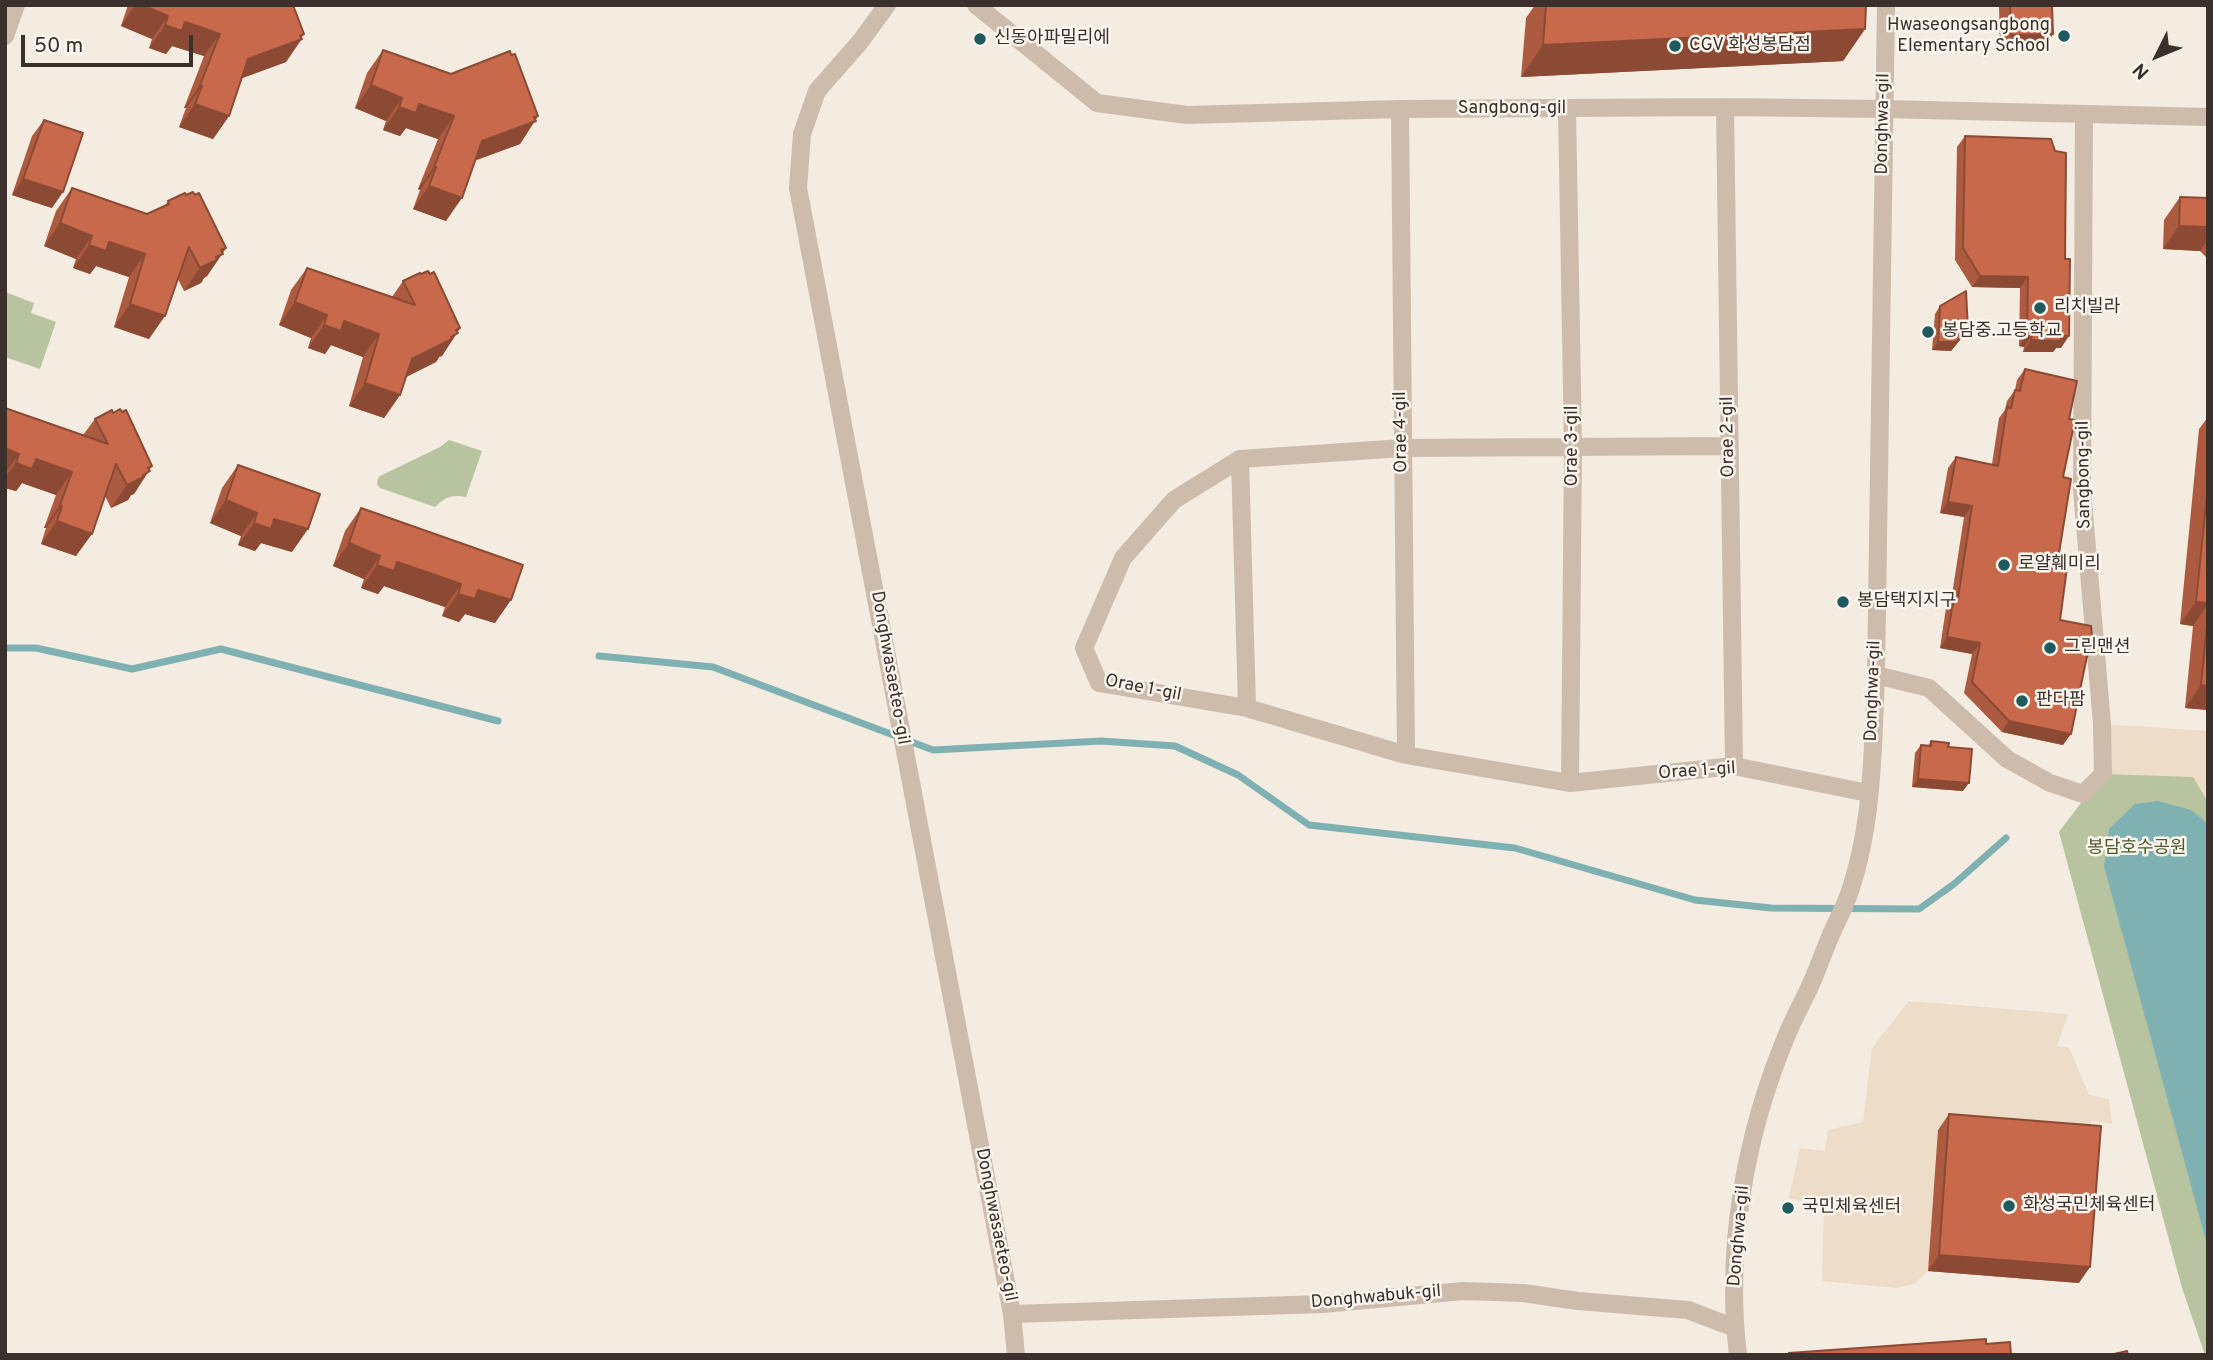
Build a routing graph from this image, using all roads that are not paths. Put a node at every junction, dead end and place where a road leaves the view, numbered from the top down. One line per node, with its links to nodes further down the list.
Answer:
1 (16, 5): 5 (street)
2 (887, 5): 22 (street, Donghwasaeteo-gil)
3 (976, 5): 7 (street, Sangbong-gil)
4 (1886, 5): 9 (street, Donghwa-gil)
5 (5, 36)
6 (1725, 107): 8 (street, Sangbong-gil); 9 (street, Sangbong-gil); 12 (street, Orae 2-gil)
7 (1400, 109): 8 (street, Sangbong-gil); 14 (street, Orae 4-gil)
8 (1567, 109): 13 (street, Orae 3-gil)
9 (1884, 109): 10 (street, Sangbong-gil); 16 (street, Donghwa-gil)
10 (2084, 114): 11 (street, Sangbong-gil); 16 (street, Sangbong-gil)
11 (2208, 117)
12 (1729, 446): 13 (street, Orae 1-gil); 19 (street, Orae 2-gil)
13 (1573, 447): 14 (street, Orae 1-gil); 20 (street, Orae 3-gil)
14 (1403, 448): 15 (street, Orae 1-gil); 18 (street, Orae 4-gil)
15 (1240, 459): 17 (street); 17 (street, Orae 1-gil)
16 (1876, 675): 21 (street, Donghwa-gil)
17 (1247, 708): 18 (street, Orae 1-gil)
18 (1406, 755): 20 (street, Orae 1-gil)
19 (1734, 766): 20 (street, Orae 1-gil); 21 (street, Orae 1-gil)
20 (1570, 783)
21 (1868, 793): 23 (street, Donghwa-gil)
22 (1012, 1314): 23 (street, Donghwabuk-gil); 24 (street, Donghwasaeteo-gil)
23 (1735, 1328): 25 (street, Donghwa-gil)
24 (1016, 1355)
25 (1738, 1355)

